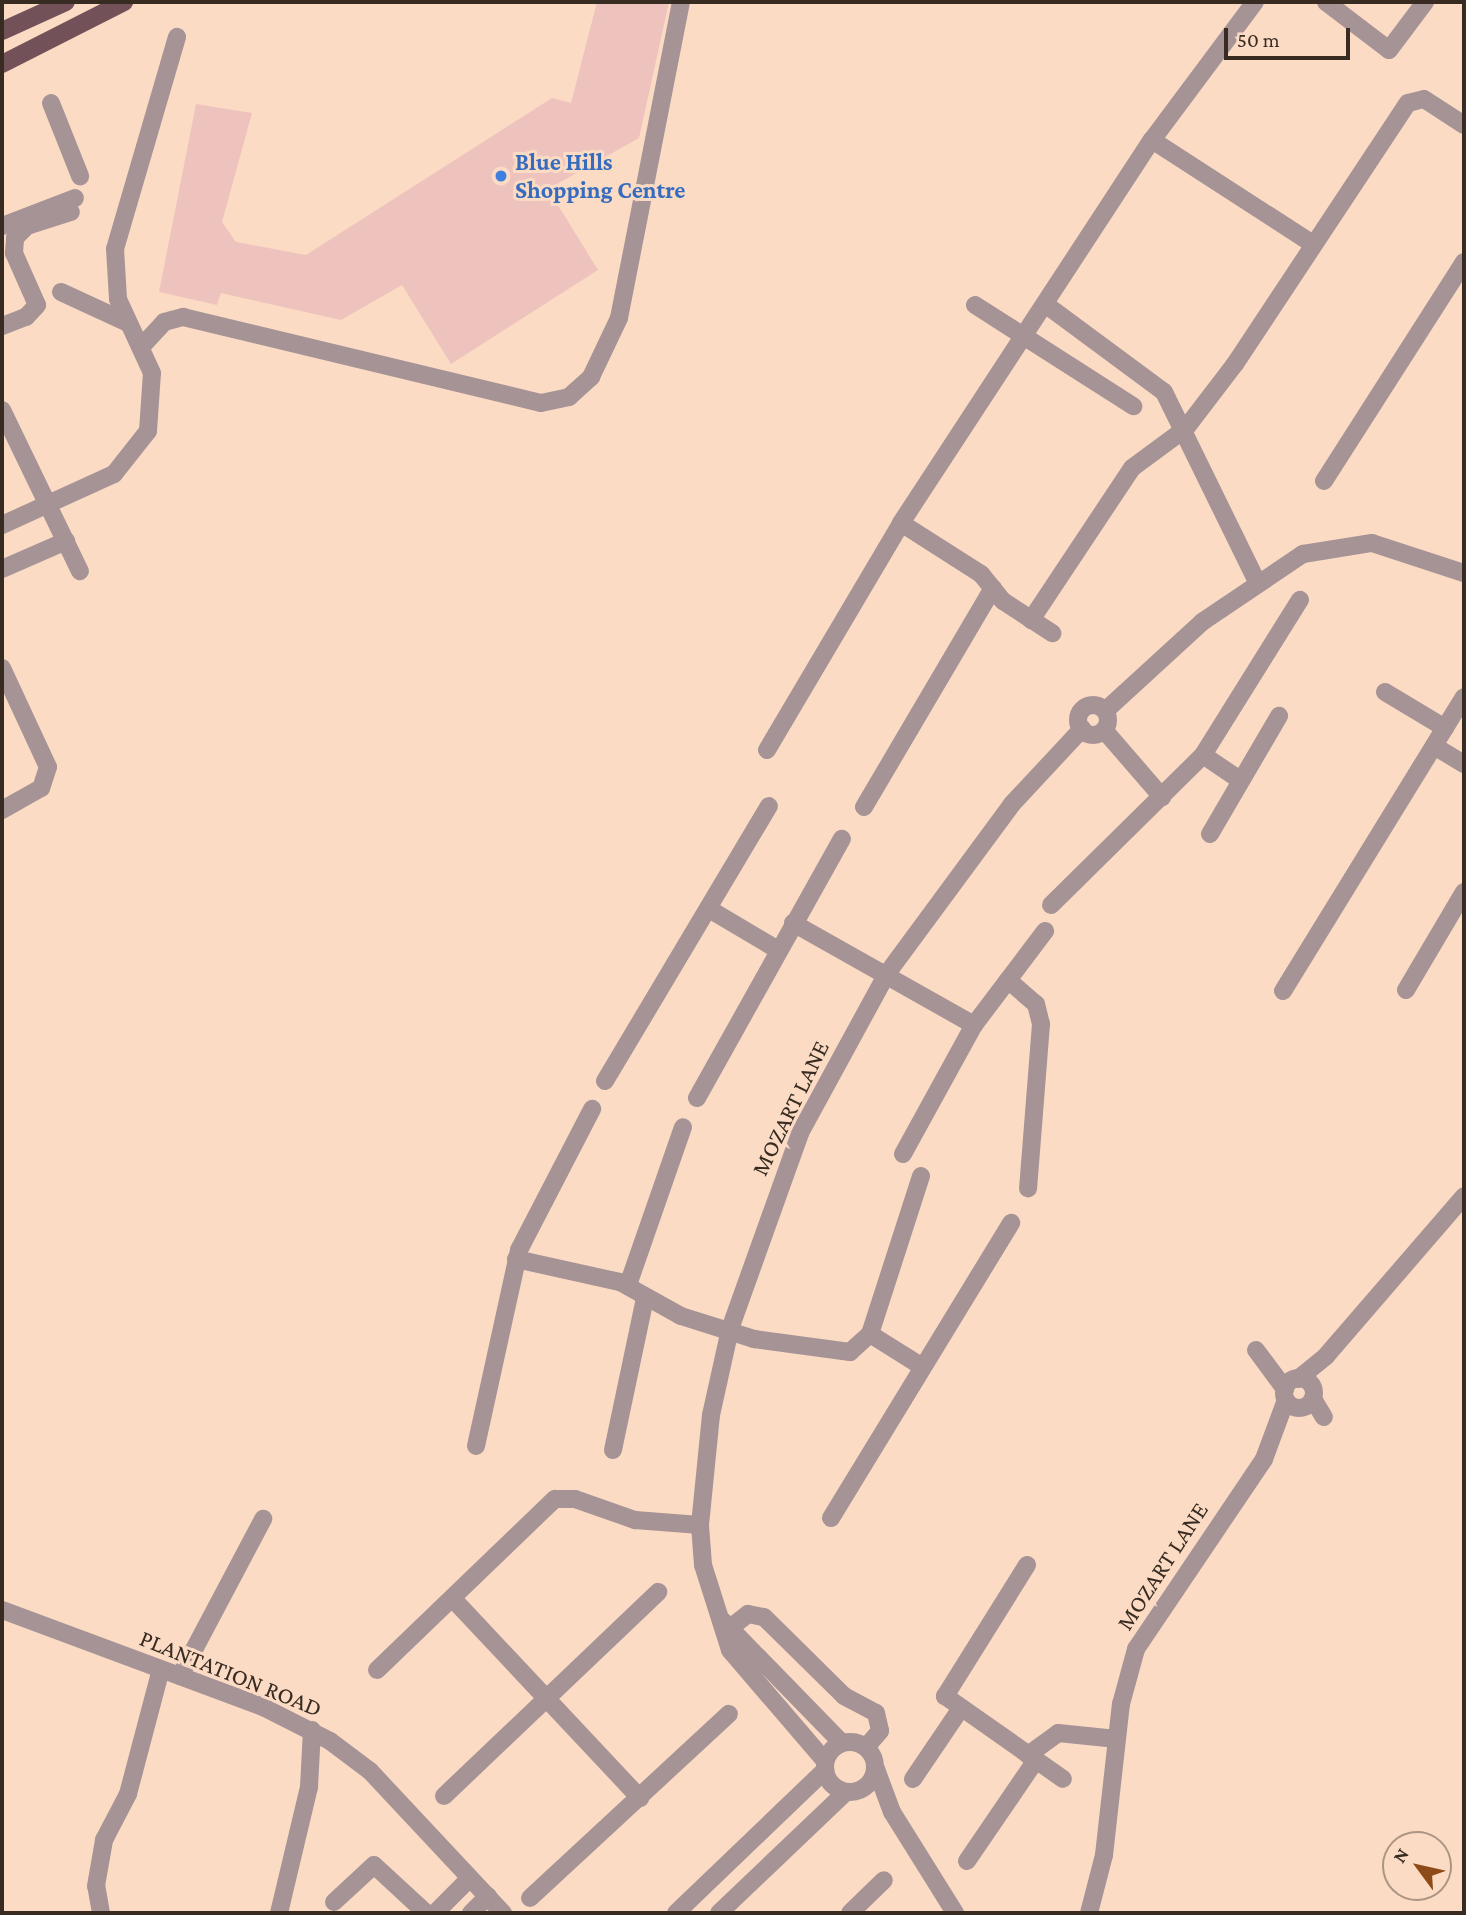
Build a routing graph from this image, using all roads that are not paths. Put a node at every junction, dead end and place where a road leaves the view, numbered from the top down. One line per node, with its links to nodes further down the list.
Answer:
1 (66, 2): 7 (main road)
2 (124, 2): 9 (main road)
3 (681, 2): 23 (street)
4 (1255, 2): 12 (street)
5 (1326, 2): 6 (street)
6 (1425, 2)
7 (2, 31)
8 (177, 37): 20 (street)
9 (2, 64)
10 (51, 103): 13 (street)
11 (1464, 125): 15 (street)
12 (1152, 140): 15 (street); 18 (street)
13 (80, 176)
14 (2, 226): 21 (street)
15 (1311, 243): 26 (street)
16 (1464, 262): 27 (street)
17 (61, 292): 20 (street)
18 (1045, 304): 22 (street); 26 (street)
19 (975, 305): 22 (street)
20 (128, 323): 23 (street)
21 (2, 326)
22 (1027, 338): 24 (street); 29 (street)
23 (141, 347): 28 (street)
24 (1133, 406)
25 (2, 410): 28 (street)
26 (1186, 428): 35 (street); 38 (street)
27 (1324, 481)
28 (47, 502): 30 (street); 31 (street)
29 (901, 523): 36 (street); 49 (street)
30 (2, 525)
31 (66, 541): 32 (street); 33 (street)
32 (4, 563)
33 (80, 570)
34 (1464, 573): 35 (street)
35 (1258, 582): 43 (street)
36 (993, 588): 38 (street); 55 (street)
37 (1300, 600): 50 (street)
38 (1031, 620): 39 (street)
39 (1052, 633)
40 (2, 668): 56 (street)
41 (1385, 692): 45 (street)
42 (1464, 697): 45 (street)
43 (1105, 711): 46 (street, MOZART LANE); 47 (street)
44 (1279, 716): 52 (street)
45 (1445, 728): 48 (street)
46 (1082, 729): 47 (street); 65 (street, MOZART LANE)
47 (1104, 730): 53 (street)
48 (1434, 746): 51 (street); 68 (street)
49 (768, 750)
50 (1203, 755): 52 (street); 53 (street)
51 (1464, 764)
52 (1240, 780): 57 (street)
53 (1162, 797): 60 (street)
54 (769, 806): 61 (street)
55 (864, 807)
56 (2, 810)
57 (1210, 834)
58 (842, 839): 62 (street)
59 (1464, 892): 67 (street)
60 (1051, 905)
61 (709, 909): 64 (street); 70 (street)
62 (793, 923): 64 (street); 65 (street)
63 (1045, 931): 66 (street)
64 (778, 950): 71 (street)
65 (886, 975): 69 (street); 82 (street, MOZART LANE)
66 (1008, 980): 69 (street); 76 (street)
67 (1406, 990)
68 (1283, 991)
69 (974, 1025): 74 (street)
70 (605, 1081)
71 (698, 1098)
72 (592, 1110): 79 (street)
73 (683, 1127): 80 (street)
74 (903, 1154)
75 (921, 1176): 83 (street)
76 (1028, 1188)
77 (1464, 1196): 86 (street)
78 (1012, 1223): 85 (street)
79 (516, 1259): 80 (street); 88 (street)
80 (628, 1285): 81 (street)
81 (645, 1298): 82 (street); 89 (street)
82 (730, 1329): 83 (street); 92 (street, MOZART LANE)
83 (870, 1334): 85 (street)
84 (1262, 1356): 86 (street)
85 (921, 1366): 90 (street)
86 (1299, 1394): 87 (street); 105 (street, MOZART LANE)
87 (1323, 1416)
88 (476, 1446)
89 (613, 1450)
90 (831, 1518)
91 (263, 1519): 100 (street)
92 (700, 1525): 95 (street); 97 (street, MOZART LANE)
93 (1027, 1565): 102 (street)
94 (658, 1592): 101 (street)
95 (454, 1600): 99 (street); 101 (street)
96 (2, 1610): 98 (street, PLANTATION ROAD)
97 (724, 1622): 106 (street, MOZART LANE); 107 (street); 109 (street, MOZART LANE)
98 (161, 1669): 100 (street, PLANTATION ROAD); 123 (street)
99 (377, 1670)
100 (180, 1676): 104 (street, PLANTATION ROAD)
101 (547, 1699): 114 (street); 115 (street)
102 (961, 1708): 108 (street); 111 (street)
103 (729, 1714): 115 (street)
104 (312, 1730): 118 (street, PLANTATION ROAD); 124 (street)
105 (1117, 1739): 108 (street); 133 (street, MOZART LANE)
106 (842, 1743): 107 (street); 109 (street)
107 (866, 1746): 110 (street)
108 (1032, 1757): 112 (street); 117 (street)
109 (825, 1766): 113 (street); 129 (street)
110 (876, 1769): 113 (street); 116 (street)
111 (913, 1779)
112 (1063, 1779)
113 (850, 1792): 116 (street); 130 (street)
114 (444, 1796)
115 (640, 1798): 121 (street)
116 (892, 1812): 132 (street)
117 (967, 1861)
118 (470, 1878): 120 (street, PLANTATION ROAD); 126 (street)
119 (884, 1880): 131 (street)
120 (488, 1896): 127 (street); 128 (street, PLANTATION ROAD)
121 (530, 1898)
122 (334, 1902): 125 (street)
123 (101, 1913)
124 (279, 1913)
125 (426, 1913)
126 (435, 1913)
127 (471, 1913)
128 (503, 1913)
129 (676, 1913)
130 (719, 1913)
131 (849, 1913)
132 (954, 1913)
133 (1089, 1913)

